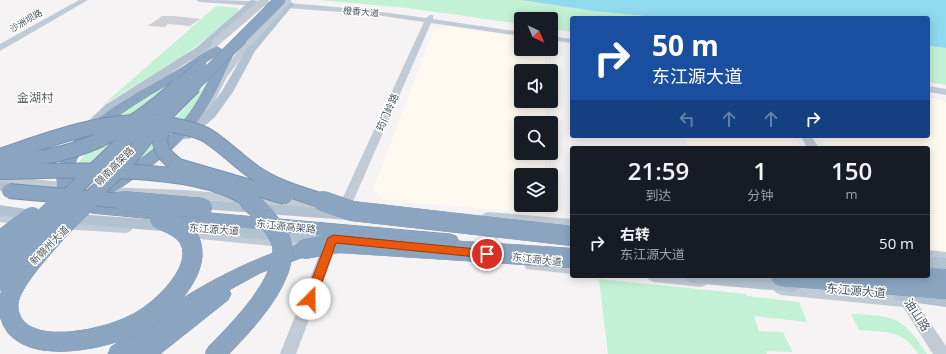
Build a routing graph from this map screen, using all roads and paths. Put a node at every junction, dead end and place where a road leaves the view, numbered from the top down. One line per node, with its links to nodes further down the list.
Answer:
1 (84, 0): 14 (street, 沙洲坝路)
2 (200, 0): 5 (street, 橙香大道)
3 (236, 0): 5 (street, 橙香大道)
4 (271, 0): 15 (highway)
5 (257, 2): 6 (street, 橙香大道); 15 (street, bridge); 22 (main road)
6 (286, 3): 7 (street, 橙香大道); 15 (highway, bridge); 27 (street, bridge); 27 (main road)
7 (429, 18): 8 (street, 橙香大道); 9 (street, 橙香大道); 34 (street, 筠门岭路)
8 (514, 29)
9 (514, 33)
10 (558, 36): 11 (street)
11 (570, 38)
12 (558, 39): 13 (street)
13 (570, 41)
14 (0, 48)
15 (220, 48): 20 (highway, 赣南高架路, bridge); 21 (highway, 赣南高架路, bridge); 22 (street); 23 (highway); 23 (highway, bridge); 32 (highway); 34 (highway, bridge)
16 (930, 89): 17 (street)
17 (946, 92)
18 (930, 93): 19 (street)
19 (946, 96)
20 (166, 114): 32 (highway, bridge); 64 (highway, 赣南高架路, bridge)
21 (148, 118): 42 (highway, bridge); 51 (highway, 赣南高架路, bridge)
22 (94, 121): 23 (main road)
23 (74, 152): 25 (highway, bridge); 30 (main road)
24 (0, 156): 34 (highway, bridge)
25 (0, 161)
26 (0, 172): 75 (highway, bridge)
27 (136, 172): 32 (street)
28 (0, 179): 30 (street)
29 (0, 186): 30 (main road)
30 (65, 189): 32 (main road); 37 (main road)
31 (0, 190): 44 (highway, 东江源高架路, bridge)
32 (99, 198): 33 (highway, 东江源高架路, bridge); 34 (street); 38 (main road, 新赣州大道); 40 (main road); 47 (highway, 东江源高架路)
33 (0, 199)
34 (349, 209): 39 (street); 41 (highway, bridge)
35 (0, 210): 37 (main road, 东江源大道)
36 (0, 217): 37 (street)
37 (32, 219): 38 (main road, 东江源大道); 42 (street); 46 (main road)
38 (72, 221): 43 (main road, 东江源大道); 68 (main road, 新赣州大道); 70 (street)
39 (570, 224)
40 (570, 232)
41 (570, 236)
42 (0, 241)
43 (332, 242): 52 (main road, 东江源大道); 55 (street); 76 (street)
44 (570, 242)
45 (305, 249): 50 (highway, bridge); 73 (highway); 74 (highway, bridge)
46 (0, 251)
47 (570, 253)
48 (930, 255): 49 (street)
49 (946, 257)
50 (570, 258)
51 (0, 261)
52 (570, 263)
53 (930, 263): 54 (main road)
54 (946, 264)
55 (570, 268)
56 (930, 272): 57 (highway)
57 (946, 272)
58 (930, 276): 59 (highway)
59 (946, 277)
60 (677, 278): 69 (street)
61 (712, 278): 69 (main road, 东江源大道)
62 (802, 278): 65 (highway, bridge)
63 (894, 278): 69 (street, 油山路)
64 (0, 280)
65 (854, 283): 66 (highway, bridge); 67 (highway, bridge)
66 (946, 289)
67 (946, 293)
68 (0, 294)
69 (906, 298): 71 (main road, 东江源大道); 72 (street); 77 (street, 油山路)
70 (0, 300)
71 (946, 300)
72 (946, 305)
73 (119, 354)
74 (143, 354)
75 (215, 354)
76 (288, 354)
77 (942, 354)

